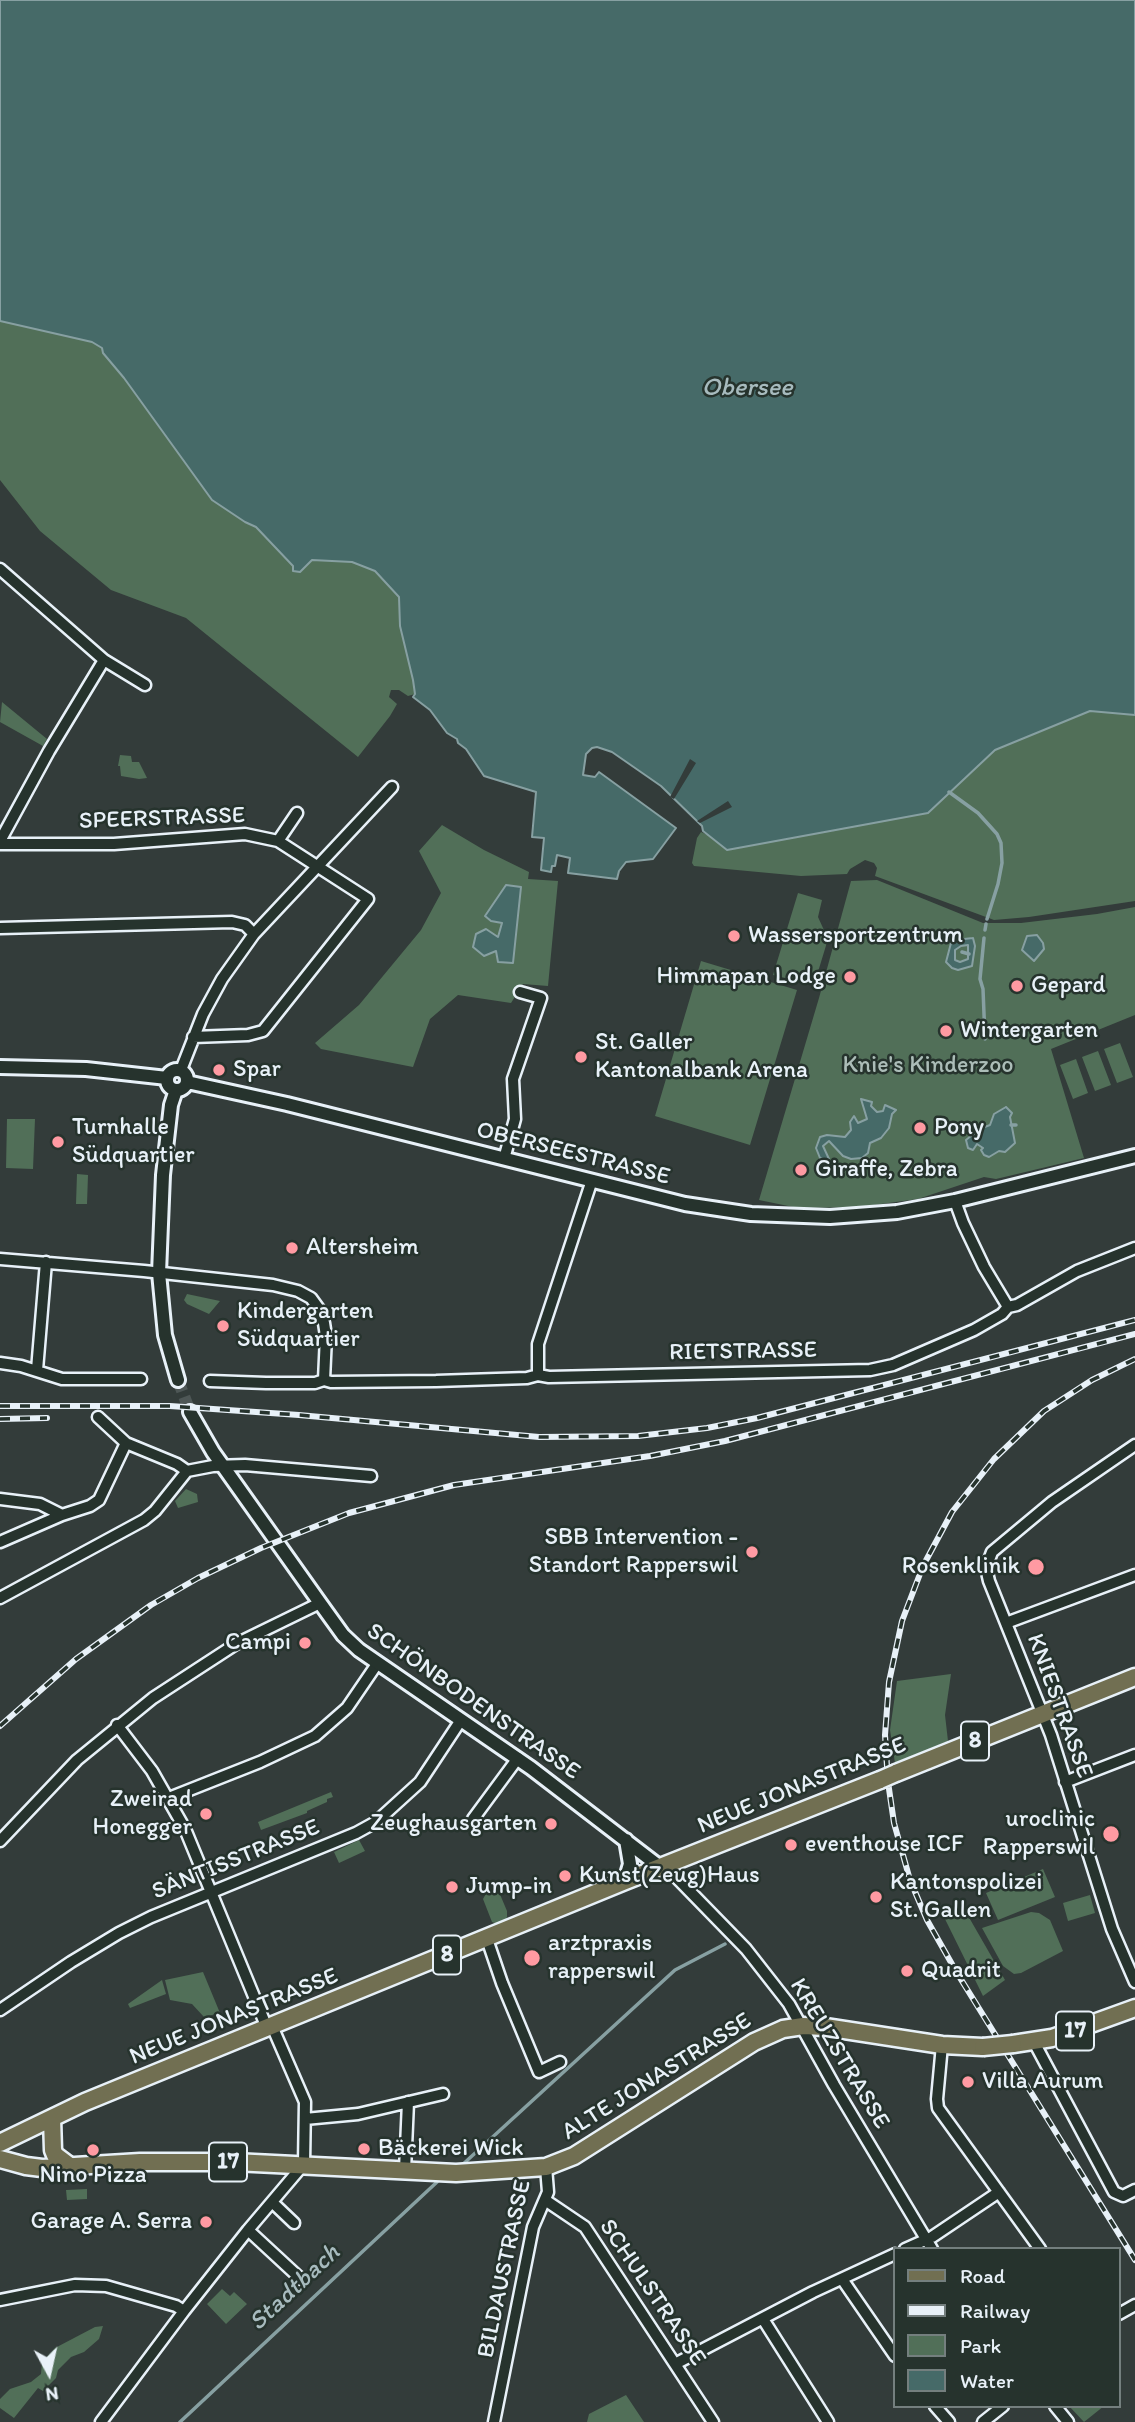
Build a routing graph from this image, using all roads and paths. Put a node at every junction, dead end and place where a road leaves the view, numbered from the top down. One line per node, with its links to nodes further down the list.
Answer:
1 (0, 569): 2 (street)
2 (104, 660): 3 (street); 7 (street)
3 (145, 685)
4 (392, 787): 8 (street)
5 (297, 813): 6 (street)
6 (278, 841): 7 (street, SPEERSTRASSE); 8 (street, SPEERSTRASSE)
7 (0, 843)
8 (319, 866): 10 (street); 12 (street, SPEERSTRASSE)
9 (0, 928): 10 (street)
10 (254, 934): 12 (street)
11 (520, 992): 18 (street)
12 (193, 1037): 14 (street)
13 (0, 1067): 15 (street)
14 (184, 1076): 15 (street); 16 (street); 18 (street, OBERSEESTRASSE)
15 (167, 1078): 16 (street)
16 (176, 1090): 24 (street)
17 (1135, 1156): 20 (street, OBERSEESTRASSE)
18 (505, 1159): 19 (street, OBERSEESTRASSE)
19 (592, 1181): 20 (street, OBERSEESTRASSE); 28 (street)
20 (955, 1201): 25 (street)
21 (1135, 1248): 25 (street, RIETSTRASSE)
22 (0, 1259): 23 (street)
23 (46, 1262): 24 (street); 27 (street)
24 (159, 1273): 30 (street); 31 (street)
25 (1009, 1307): 28 (street, RIETSTRASSE)
26 (0, 1363): 27 (street)
27 (37, 1370): 29 (street)
28 (538, 1375): 31 (street, RIETSTRASSE)
29 (141, 1379)
30 (177, 1380)
31 (324, 1380): 32 (street, RIETSTRASSE)
32 (210, 1381)
33 (190, 1412): 37 (street, SCHÖNBODENSTRASSE)
34 (98, 1417): 35 (street)
35 (127, 1443): 38 (street); 41 (street)
36 (1135, 1445): 46 (street, KNIESTRASSE)
37 (223, 1465): 38 (street); 39 (street); 45 (street, SCHÖNBODENSTRASSE)
38 (187, 1471): 44 (street)
39 (371, 1475)
40 (0, 1499): 41 (street)
41 (62, 1515): 42 (street)
42 (0, 1542)
43 (1135, 1575): 46 (street)
44 (0, 1598)
45 (320, 1603): 47 (street, SCHÖNBODENSTRASSE); 51 (street)
46 (1006, 1623): 49 (street, KNIESTRASSE)
47 (377, 1664): 50 (street, SCHÖNBODENSTRASSE); 55 (street)
48 (1135, 1677): 49 (main road, NEUE JONASTRASSE / 8)
49 (1043, 1714): 54 (street, KNIESTRASSE); 59 (main road, NEUE JONASTRASSE / 8, bridge)
50 (461, 1720): 53 (street, SCHÖNBODENSTRASSE); 61 (street, SÄNTISSTRASSE)
51 (117, 1725): 55 (street); 58 (street)
52 (1135, 1755): 54 (street)
53 (518, 1758): 56 (street); 57 (street, SCHÖNBODENSTRASSE)
54 (1065, 1782): 63 (street, KNIESTRASSE)
55 (169, 1798): 61 (street)
56 (473, 1819)
57 (626, 1840): 59 (street, SCHÖNBODENSTRASSE); 60 (street)
58 (0, 1841)
59 (660, 1867): 60 (main road, NEUE JONASTRASSE / 8); 66 (street, KREUZSTRASSE)
60 (625, 1881): 62 (main road, NEUE JONASTRASSE / 8)
61 (212, 1892): 65 (street, SÄNTISSTRASSE); 67 (street)
62 (487, 1938): 67 (main road, NEUE JONASTRASSE / 8); 70 (street)
63 (1135, 1982)
64 (1135, 2008): 68 (main road, ALTE JONASTRASSE / 17)
65 (0, 2010)
66 (803, 2026): 69 (main road, ALTE JONASTRASSE / 17); 78 (main road, ALTE JONASTRASSE / 17); 87 (street, KREUZSTRASSE)
67 (270, 2027): 73 (main road, NEUE JONASTRASSE / 8); 74 (street)
68 (1034, 2042): 69 (main road, ALTE JONASTRASSE / 17, bridge); 81 (street)
69 (942, 2045): 82 (street)
70 (561, 2062)
71 (443, 2094): 72 (street)
72 (408, 2102): 74 (street); 80 (street)
73 (52, 2118): 75 (main road, NEUE JONASTRASSE / 8); 79 (main road)
74 (305, 2119): 77 (street)
75 (0, 2143)
76 (0, 2159): 79 (main road, ALTE JONASTRASSE / 17)
77 (304, 2164): 79 (main road, ALTE JONASTRASSE / 17); 80 (main road, ALTE JONASTRASSE / 17); 84 (street)
78 (546, 2166): 80 (main road, ALTE JONASTRASSE / 17); 83 (street, BILDAUSTRASSE)
79 (71, 2167)
80 (405, 2171)
81 (1135, 2190)
82 (999, 2192): 87 (street); 88 (street)
83 (545, 2200): 96 (street, SCHULSTRASSE); 101 (street, BILDAUSTRASSE)
84 (272, 2202): 85 (street); 86 (street)
85 (294, 2223)
86 (248, 2230): 91 (street); 93 (street)
87 (929, 2245)
88 (1039, 2247)
89 (894, 2253): 90 (street)
90 (842, 2279): 94 (street); 95 (street)
91 (302, 2280)
92 (0, 2300): 93 (street)
93 (184, 2311): 100 (street)
94 (763, 2319): 96 (street); 103 (street)
95 (894, 2355)
96 (675, 2364): 102 (street, SCHULSTRASSE)
97 (937, 2408): 104 (street)
98 (1000, 2408): 105 (street)
99 (1057, 2408): 106 (street)
100 (101, 2422)
101 (495, 2422)
102 (713, 2422)
103 (828, 2422)
104 (948, 2422)
105 (983, 2422)
106 (1068, 2422)

